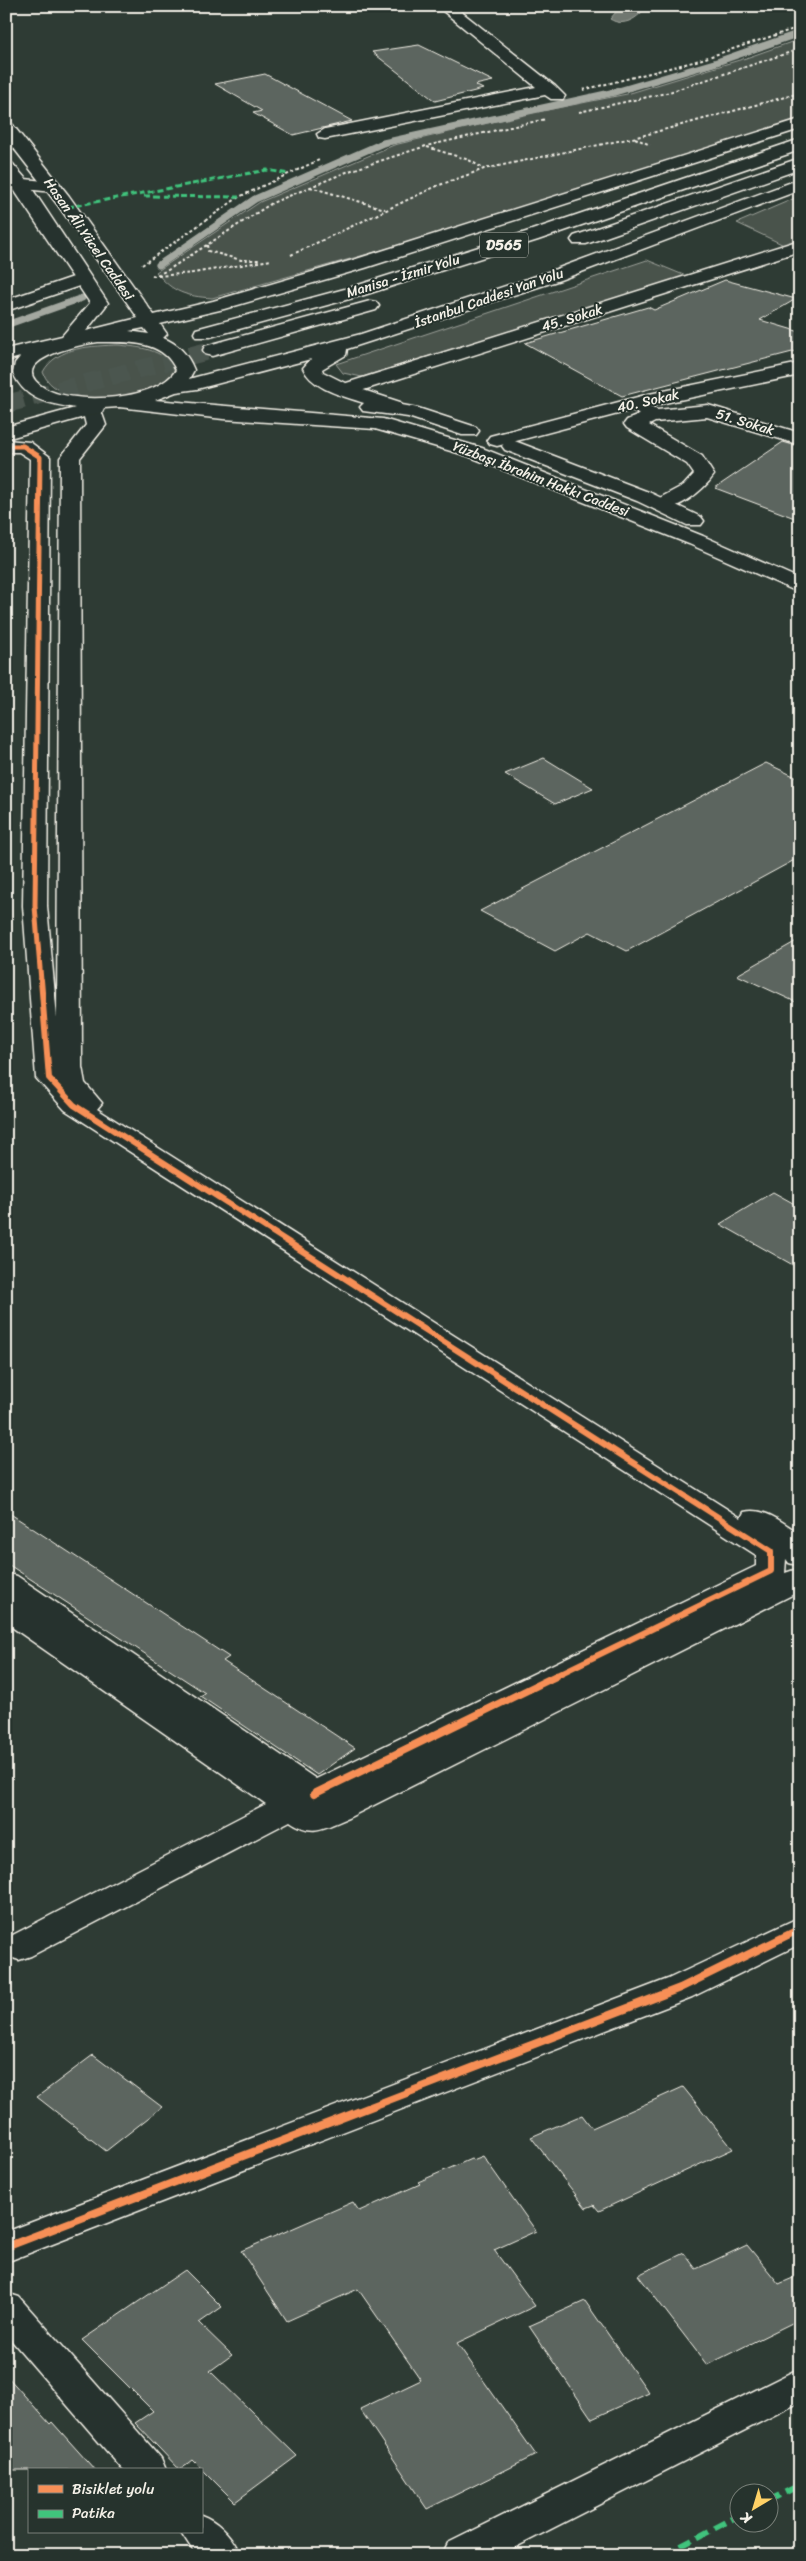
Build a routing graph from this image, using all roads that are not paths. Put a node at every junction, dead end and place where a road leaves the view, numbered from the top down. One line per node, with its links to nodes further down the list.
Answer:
1 (444, 6): 4 (main road)
2 (800, 124): 19 (main road)
3 (6, 127): 10 (main road, Hasan Âli Yücel Caddesi)
4 (325, 134)
5 (800, 144): 20 (main road, Manisa - İzmir Yolu / D565)
6 (800, 164): 11 (main road)
7 (6, 167): 8 (main road, Hasan Âli Yücel Caddesi)
8 (13, 182): 10 (main road); 14 (main road, Hasan Âli Yücel Caddesi)
9 (800, 184): 21 (main road, İstanbul Caddesi Yan Yolu)
10 (53, 187): 19 (main road, Hasan Âli Yücel Caddesi)
11 (565, 244)
12 (800, 245): 13 (main road, 45. Sokak)
13 (791, 255): 28 (main road, 45. Sokak)
14 (82, 278): 16 (main road); 22 (main road, Hasan Âli Yücel Caddesi)
15 (6, 290): 16 (main road)
16 (30, 297): 18 (main road)
17 (388, 301): 24 (main road, Manisa - İzmir Yolu)
18 (6, 306)
19 (148, 322): 22 (main road); 23 (main road, Hasan Âli Yücel Caddesi)
20 (203, 333)
21 (368, 338): 27 (main road, İstanbul Caddesi Yan Yolu); 28 (main road)
22 (69, 339): 23 (main road); 25 (main road); 30 (main road)
23 (173, 350): 27 (main road, Hasan Âli Yücel Caddesi)
24 (212, 350)
25 (6, 355)
26 (800, 369): 29 (main road, 40. Sokak)
27 (171, 387): 30 (main road, İstanbul Caddesi Yan Yolu); 31 (main road, Yüzbaşı İbrahim Hakkı Caddesi)
28 (344, 390): 31 (main road)
29 (634, 404): 32 (main road); 35 (main road, 40. Sokak)
30 (107, 405): 33 (main road); 39 (main road, Yüzbaşı İbrahim Hakkı Caddesi); 40 (main road)
31 (411, 412): 35 (main road, Yüzbaşı İbrahim Hakkı Caddesi)
32 (653, 416): 34 (main road, 51. Sokak); 37 (main road)
33 (6, 432)
34 (800, 439)
35 (497, 440): 37 (main road, Yüzbaşı İbrahim Hakkı Caddesi)
36 (6, 446): 44 (main road)
37 (662, 506): 38 (main road, Yüzbaşı İbrahim Hakkı Caddesi)
38 (800, 570)
39 (800, 587)
40 (800, 1556)
41 (800, 1578): 44 (main road)
42 (6, 1583): 44 (main road)
43 (6, 1608): 44 (main road)
44 (314, 1803): 46 (main road)
45 (800, 1929): 47 (main road)
46 (19, 1947)
47 (6, 2247)
48 (6, 2308): 50 (main road)
49 (800, 2384): 53 (main road)
50 (145, 2468)
51 (202, 2533): 52 (main road)
52 (221, 2555)
53 (462, 2555)

